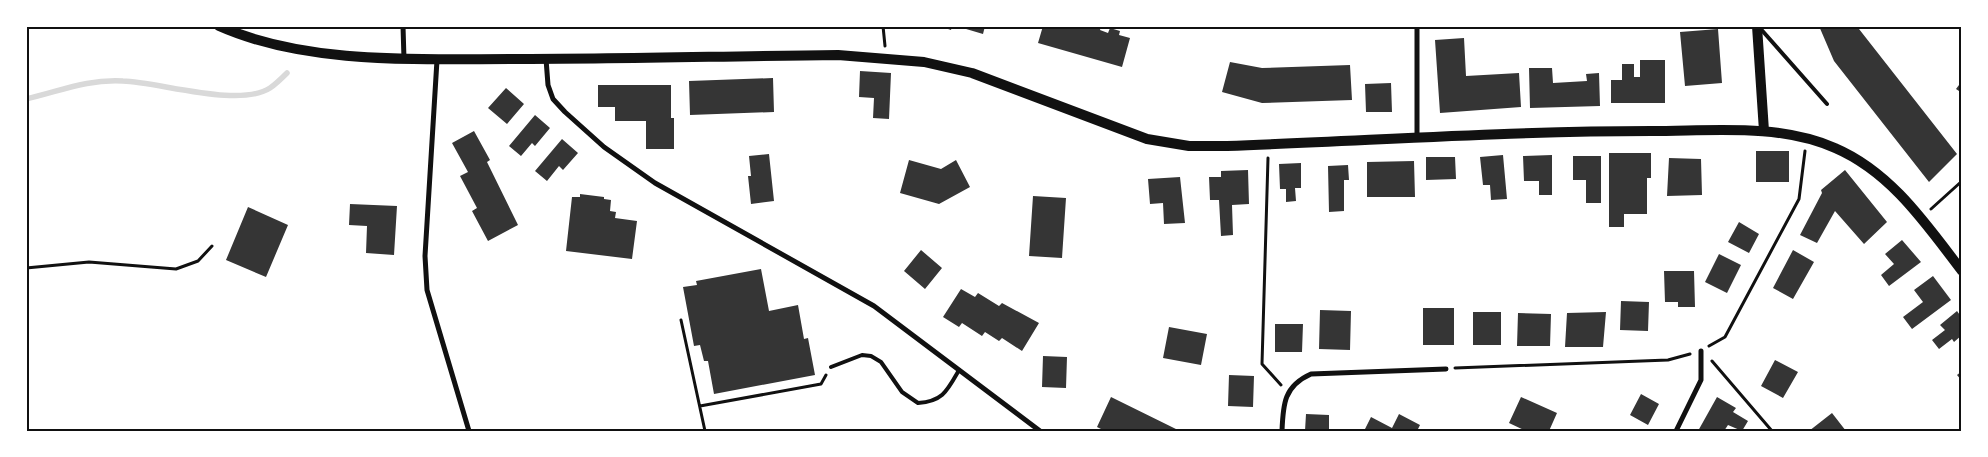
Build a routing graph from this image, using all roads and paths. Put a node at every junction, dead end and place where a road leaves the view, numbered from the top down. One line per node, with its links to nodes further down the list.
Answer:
1 (219, 26): 7 (main road)
2 (403, 26): 7 (street)
3 (883, 26): 6 (path)
4 (1417, 26): 12 (street)
5 (1758, 26): 10 (lane); 11 (main road)
6 (886, 57): 9 (main road); 14 (main road)
7 (404, 59): 8 (main road)
8 (437, 59): 9 (main road); 27 (street)
9 (546, 59): 24 (street)
10 (1827, 104)
11 (1764, 131): 12 (main road); 13 (main road)
12 (1417, 138): 14 (main road)
13 (1808, 138): 16 (main road); 21 (path)
14 (1268, 145): 25 (path)
15 (1962, 180): 16 (path)
16 (1920, 218): 19 (main road)
17 (212, 246): 18 (path)
18 (26, 268)
19 (1962, 271)
20 (681, 320): 26 (path)
21 (1701, 351): 23 (path); 31 (street); 32 (path)
22 (831, 367): 24 (lane); 26 (path)
23 (1446, 369): 25 (street)
24 (959, 370): 29 (street)
25 (1288, 393): 30 (street)
26 (700, 406): 28 (path)
27 (469, 431)
28 (705, 431)
29 (1040, 431)
30 (1282, 431)
31 (1676, 431)
32 (1772, 431)

